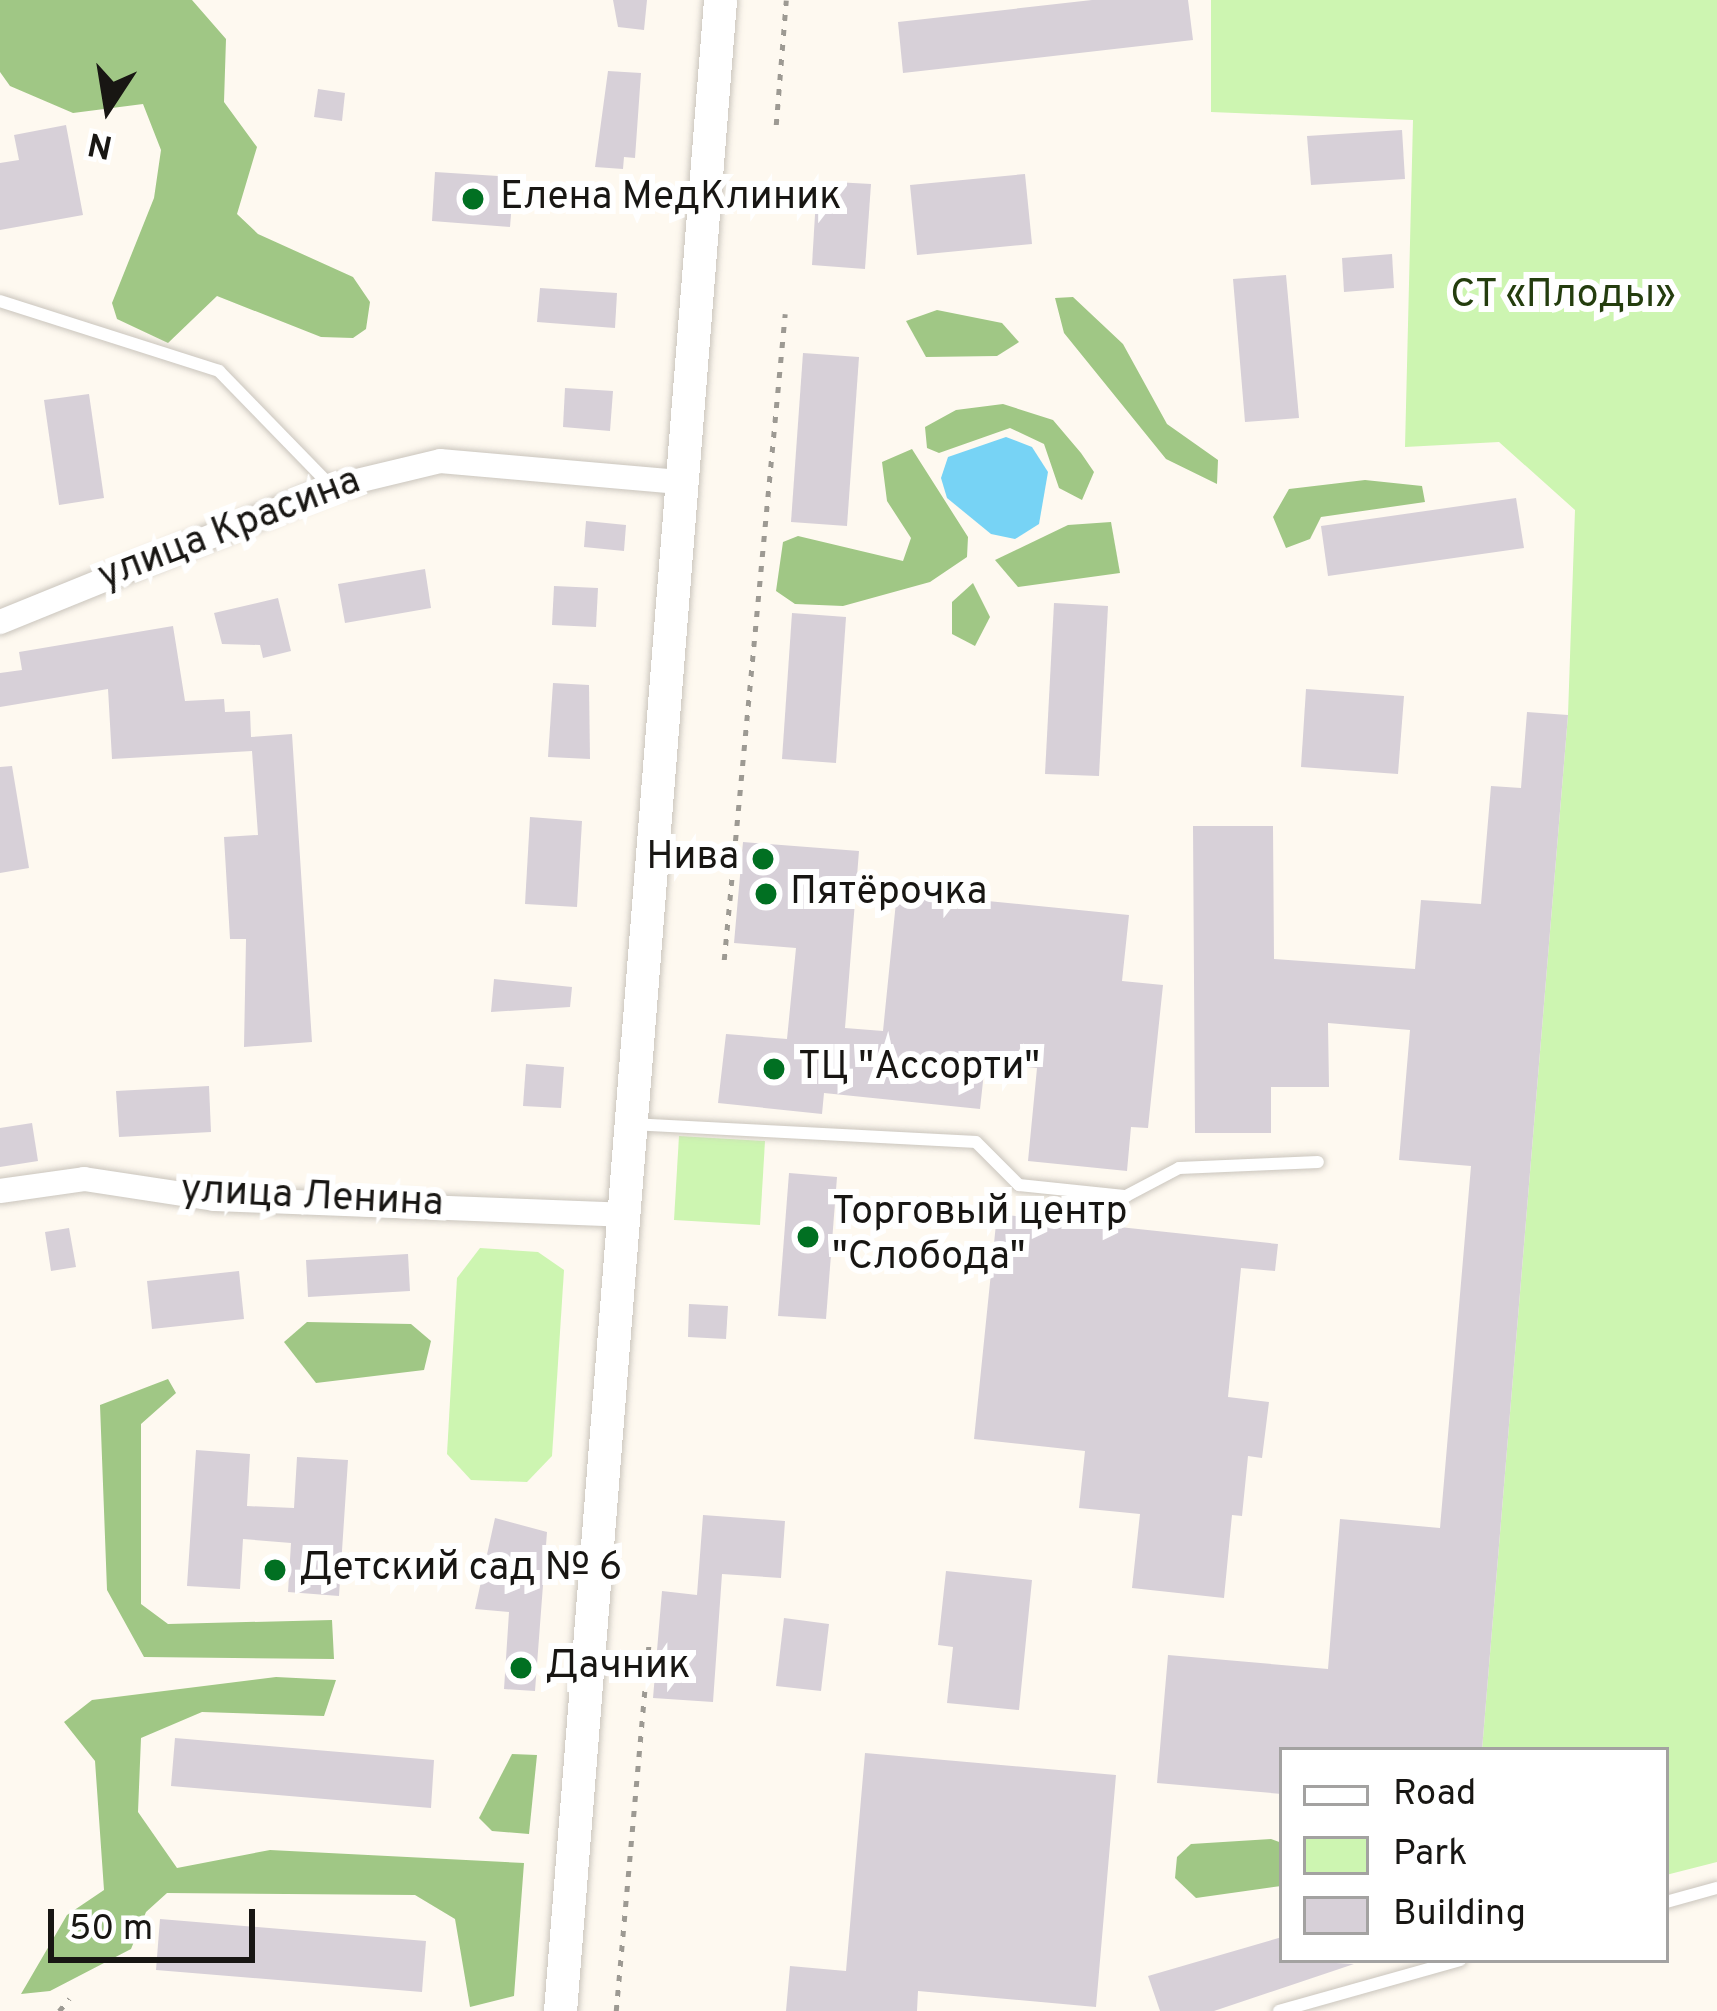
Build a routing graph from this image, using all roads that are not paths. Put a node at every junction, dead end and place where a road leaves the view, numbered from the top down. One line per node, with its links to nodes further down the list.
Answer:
1 (720, 0): 3 (main road)
2 (0, 301): 4 (lane)
3 (682, 482): 4 (street, улица Красина); 6 (main road)
4 (332, 487): 5 (street, улица Красина)
5 (0, 622)
6 (632, 1124): 7 (lane); 9 (main road)
7 (1318, 1162)
8 (0, 1191): 9 (street, улица Ленина)
9 (625, 1215): 13 (main road)
10 (1717, 1888): 11 (lane)
11 (1669, 1901)
12 (1449, 1963): 14 (lane)
13 (560, 2011)
14 (1279, 2011)

